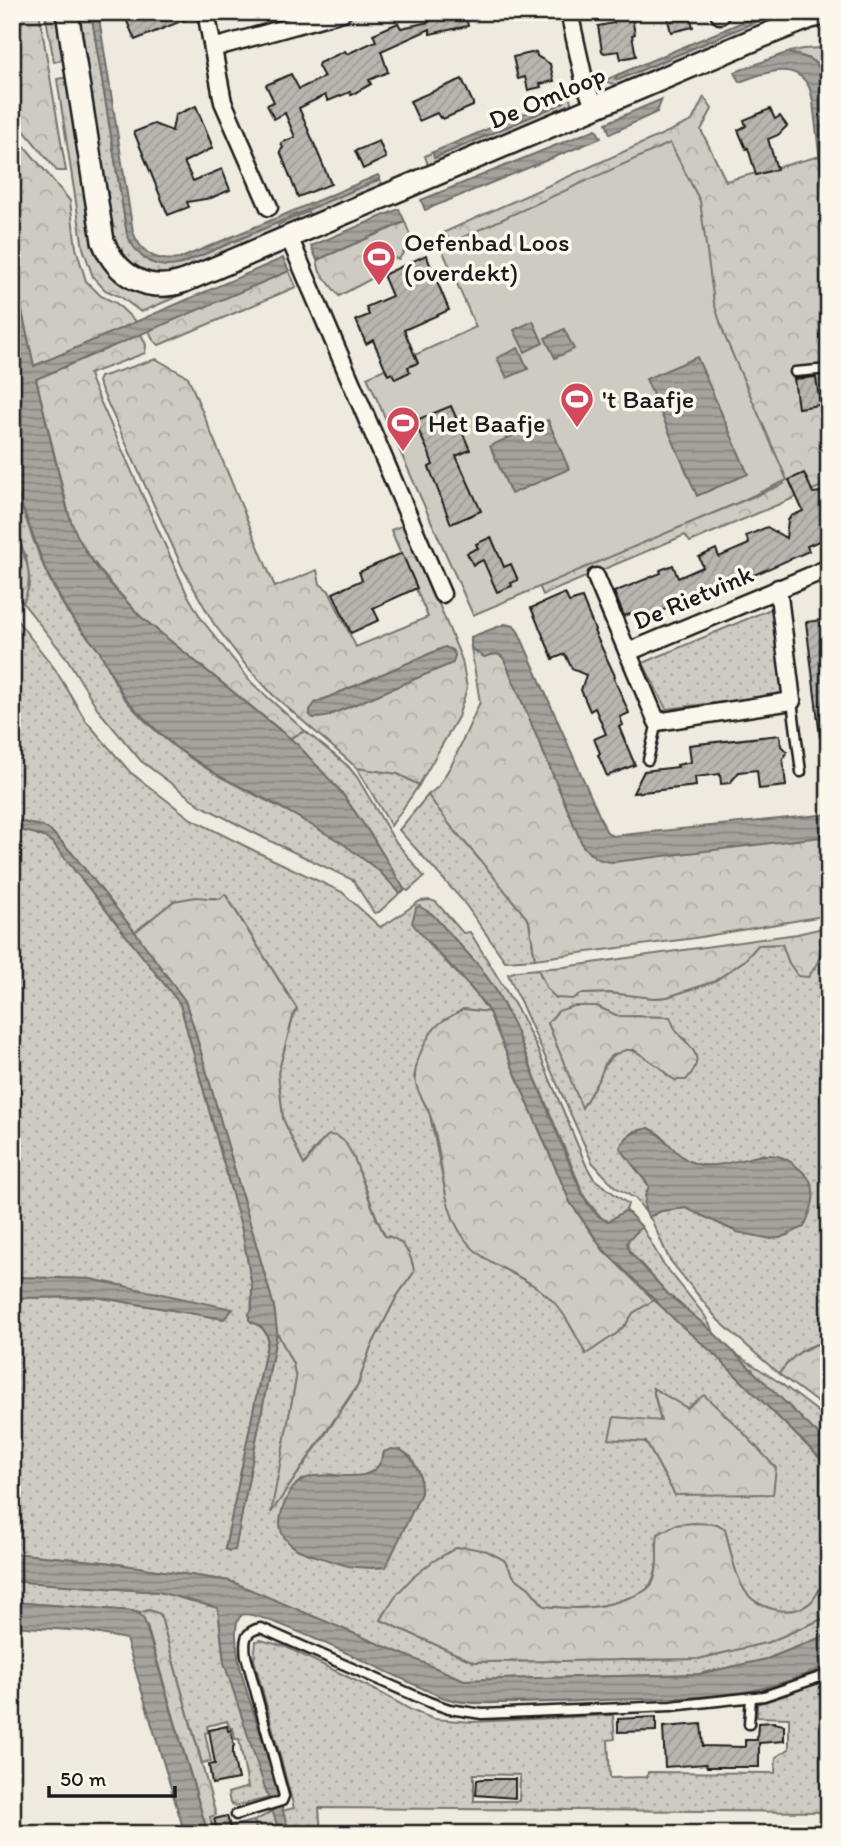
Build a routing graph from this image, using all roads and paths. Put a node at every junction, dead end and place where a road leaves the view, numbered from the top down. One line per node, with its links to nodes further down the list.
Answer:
1 (67, 12): 9 (street, De Omloop)
2 (206, 12): 6 (street)
3 (343, 12): 6 (street)
4 (569, 12): 7 (street)
5 (829, 13): 7 (street, De Omloop)
6 (213, 48): 8 (street)
7 (595, 108): 9 (street, De Omloop)
8 (269, 207)
9 (289, 237): 15 (street)
10 (829, 369): 11 (lane)
11 (795, 372)
12 (829, 568): 14 (street, De Rietvink)
13 (596, 577): 16 (street, De Rietvink)
14 (778, 588): 16 (street, De Rietvink); 17 (street, De Rietvink)
15 (442, 594)
16 (628, 652): 18 (street, De Rietvink)
17 (792, 701): 18 (street); 20 (lane)
18 (657, 722): 19 (lane)
19 (648, 760)
20 (801, 772)
21 (829, 1674): 22 (lane)
22 (751, 1698): 23 (lane); 24 (lane)
23 (749, 1724)
24 (236, 1815)

